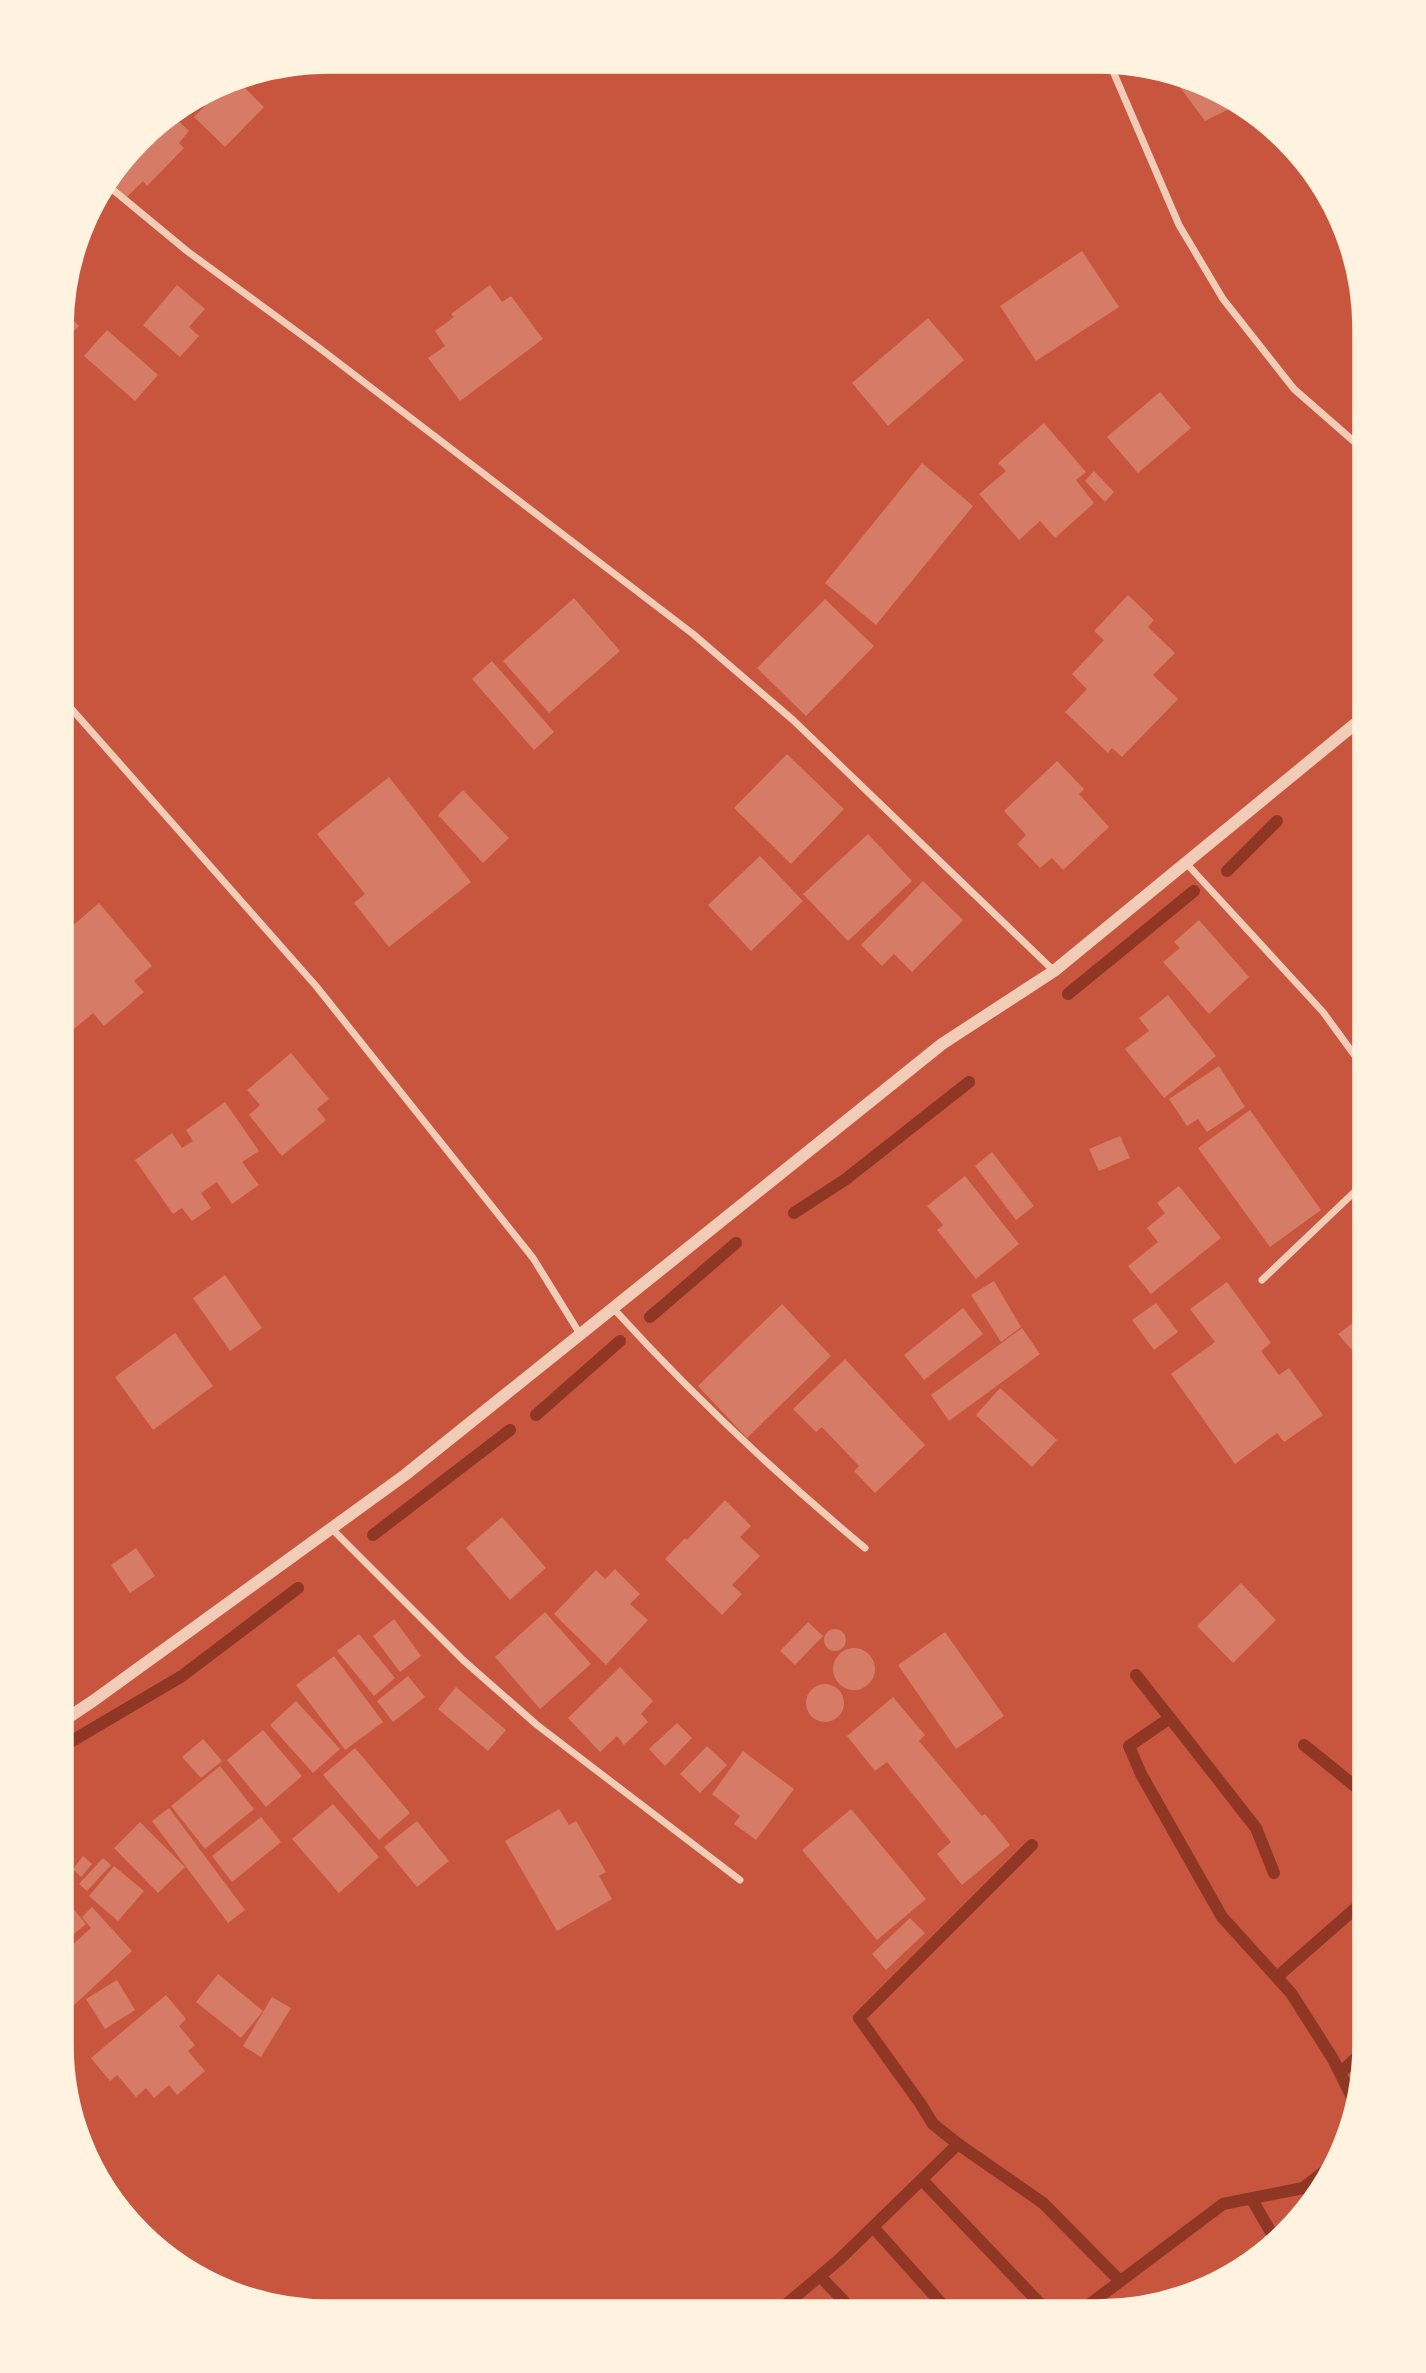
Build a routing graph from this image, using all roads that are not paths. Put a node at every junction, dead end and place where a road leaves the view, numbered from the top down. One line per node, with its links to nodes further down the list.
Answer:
1 (1114, 72): 3 (street)
2 (113, 190): 7 (street)
3 (1354, 442)
4 (72, 709): 12 (street)
5 (1354, 725): 6 (street)
6 (1186, 863): 7 (street); 8 (street)
7 (1054, 971): 11 (street)
8 (1354, 1055)
9 (1354, 1192): 10 (street)
10 (1262, 1280)
11 (613, 1308): 12 (street); 14 (street)
12 (580, 1334): 13 (street)
13 (331, 1528): 15 (street); 16 (street)
14 (865, 1548)
15 (72, 1715)
16 (740, 1880)

